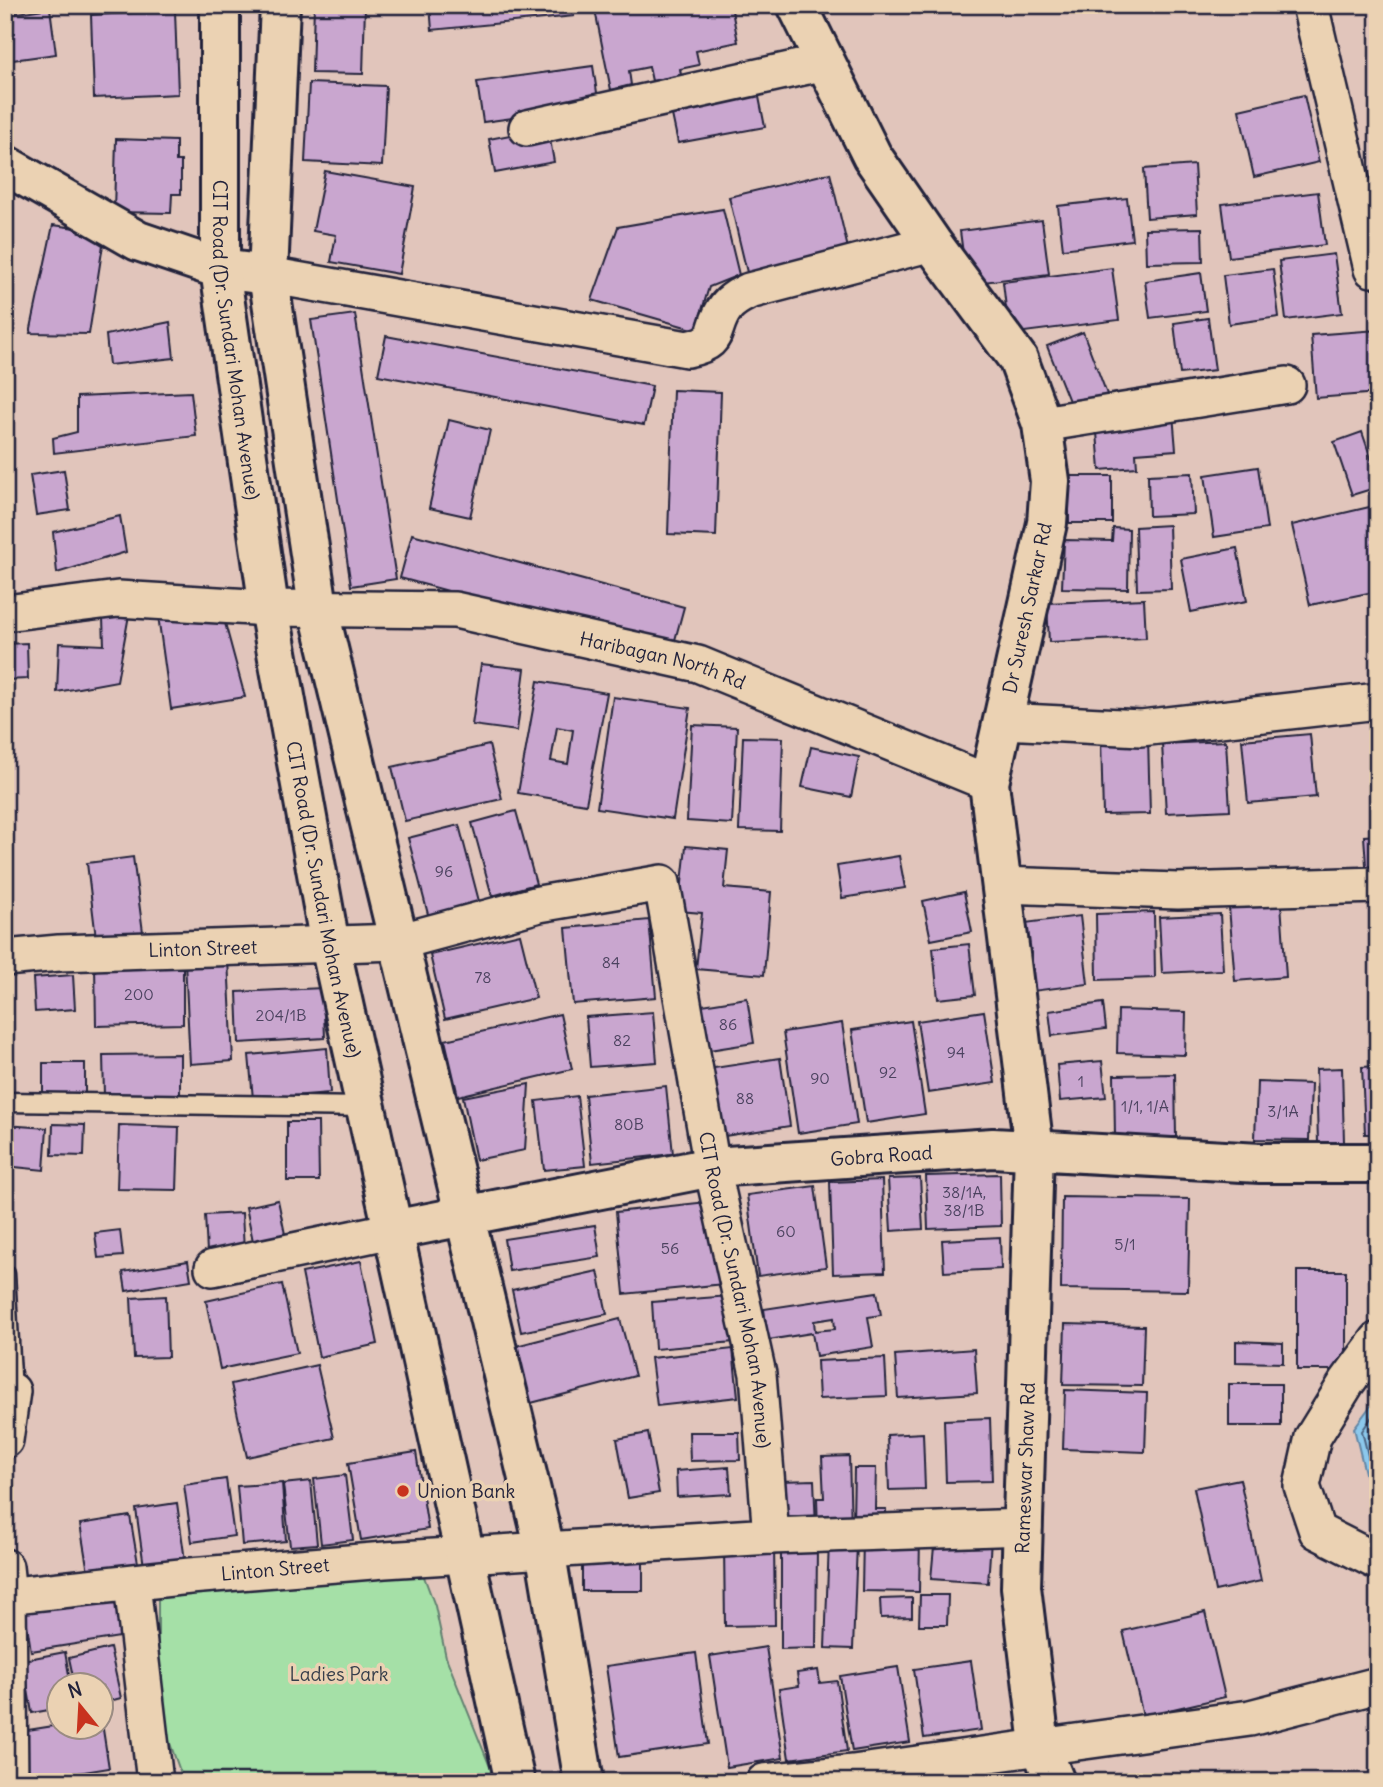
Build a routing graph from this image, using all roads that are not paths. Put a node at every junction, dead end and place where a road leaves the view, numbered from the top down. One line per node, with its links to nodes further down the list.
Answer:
1 (220, 5): 10 (main road, CIT Road (Dr. Sundari Mohan Avenue))
2 (281, 5): 11 (main road, CIT Road (Dr. Sundari Mohan Avenue))
3 (797, 5): 5 (main road, Dr Suresh Sarkar Rd)
4 (1310, 5): 9 (street)
5 (826, 62): 6 (street); 8 (main road, Dr Suresh Sarkar Rd)
6 (527, 128)
7 (9, 172): 10 (main road)
8 (932, 243): 11 (street); 13 (main road, Dr Suresh Sarkar Rd)
9 (1372, 269)
10 (220, 270): 11 (main road); 15 (main road, CIT Road (Dr. Sundari Mohan Avenue))
11 (268, 275): 14 (main road, CIT Road (Dr. Sundari Mohan Avenue))
12 (1287, 385): 13 (street)
13 (1042, 424): 18 (main road, Dr Suresh Sarkar Rd)
14 (318, 607): 15 (street, Haribagan North Rd); 19 (street, Haribagan North Rd); 22 (main road, CIT Road (Dr. Sundari Mohan Avenue))
15 (269, 608): 16 (street, Haribagan North Rd); 23 (main road, CIT Road (Dr. Sundari Mohan Avenue))
16 (5, 613)
17 (1378, 701): 18 (street)
18 (1003, 721): 19 (main road, Dr Suresh Sarkar Rd)
19 (989, 783): 20 (main road, Dr Suresh Sarkar Rd)
20 (1001, 885): 21 (street); 27 (main road, Dr Suresh Sarkar Rd)
21 (1378, 885)
22 (398, 942): 23 (street, Linton Street); 29 (street, CIT Road (Dr. Sundari Mohan Avenue)); 30 (main road, CIT Road (Dr. Sundari Mohan Avenue))
23 (330, 945): 24 (street, Linton Street); 26 (main road, CIT Road (Dr. Sundari Mohan Avenue))
24 (5, 958)
25 (5, 1102): 26 (lane)
26 (366, 1107): 31 (main road, CIT Road (Dr. Sundari Mohan Avenue))
27 (1034, 1150): 28 (main road, Gobra Road); 29 (main road, Gobra Road); 37 (main road, Rameswar Shaw Rd)
28 (1378, 1163)
29 (712, 1167): 30 (main road, Gobra Road); 38 (street, CIT Road (Dr. Sundari Mohan Avenue))
30 (465, 1215): 31 (main road, Gobra Road); 39 (main road, CIT Road (Dr. Sundari Mohan Avenue))
31 (393, 1230): 32 (street); 40 (main road, CIT Road (Dr. Sundari Mohan Avenue))
32 (212, 1268)
33 (5, 1274): 35 (lane)
34 (1378, 1340): 41 (street)
35 (12, 1391): 36 (street)
36 (5, 1440)
37 (1024, 1527): 38 (street); 46 (main road, Rameswar Shaw Rd)
38 (771, 1536): 39 (street)
39 (545, 1549): 40 (street, Linton Street); 50 (main road, CIT Road (Dr. Sundari Mohan Avenue))
40 (465, 1554): 42 (street, Linton Street); 49 (main road, CIT Road (Dr. Sundari Mohan Avenue))
41 (1378, 1562)
42 (132, 1584): 43 (street, Linton Street); 48 (street)
43 (6, 1586): 45 (street)
44 (1378, 1685): 46 (street)
45 (8, 1744): 47 (street)
46 (1040, 1745): 51 (street); 52 (main road, Rameswar Shaw Rd)
47 (10, 1782)
48 (155, 1782)
49 (516, 1782)
50 (584, 1782)
51 (764, 1782)
52 (1055, 1782)

